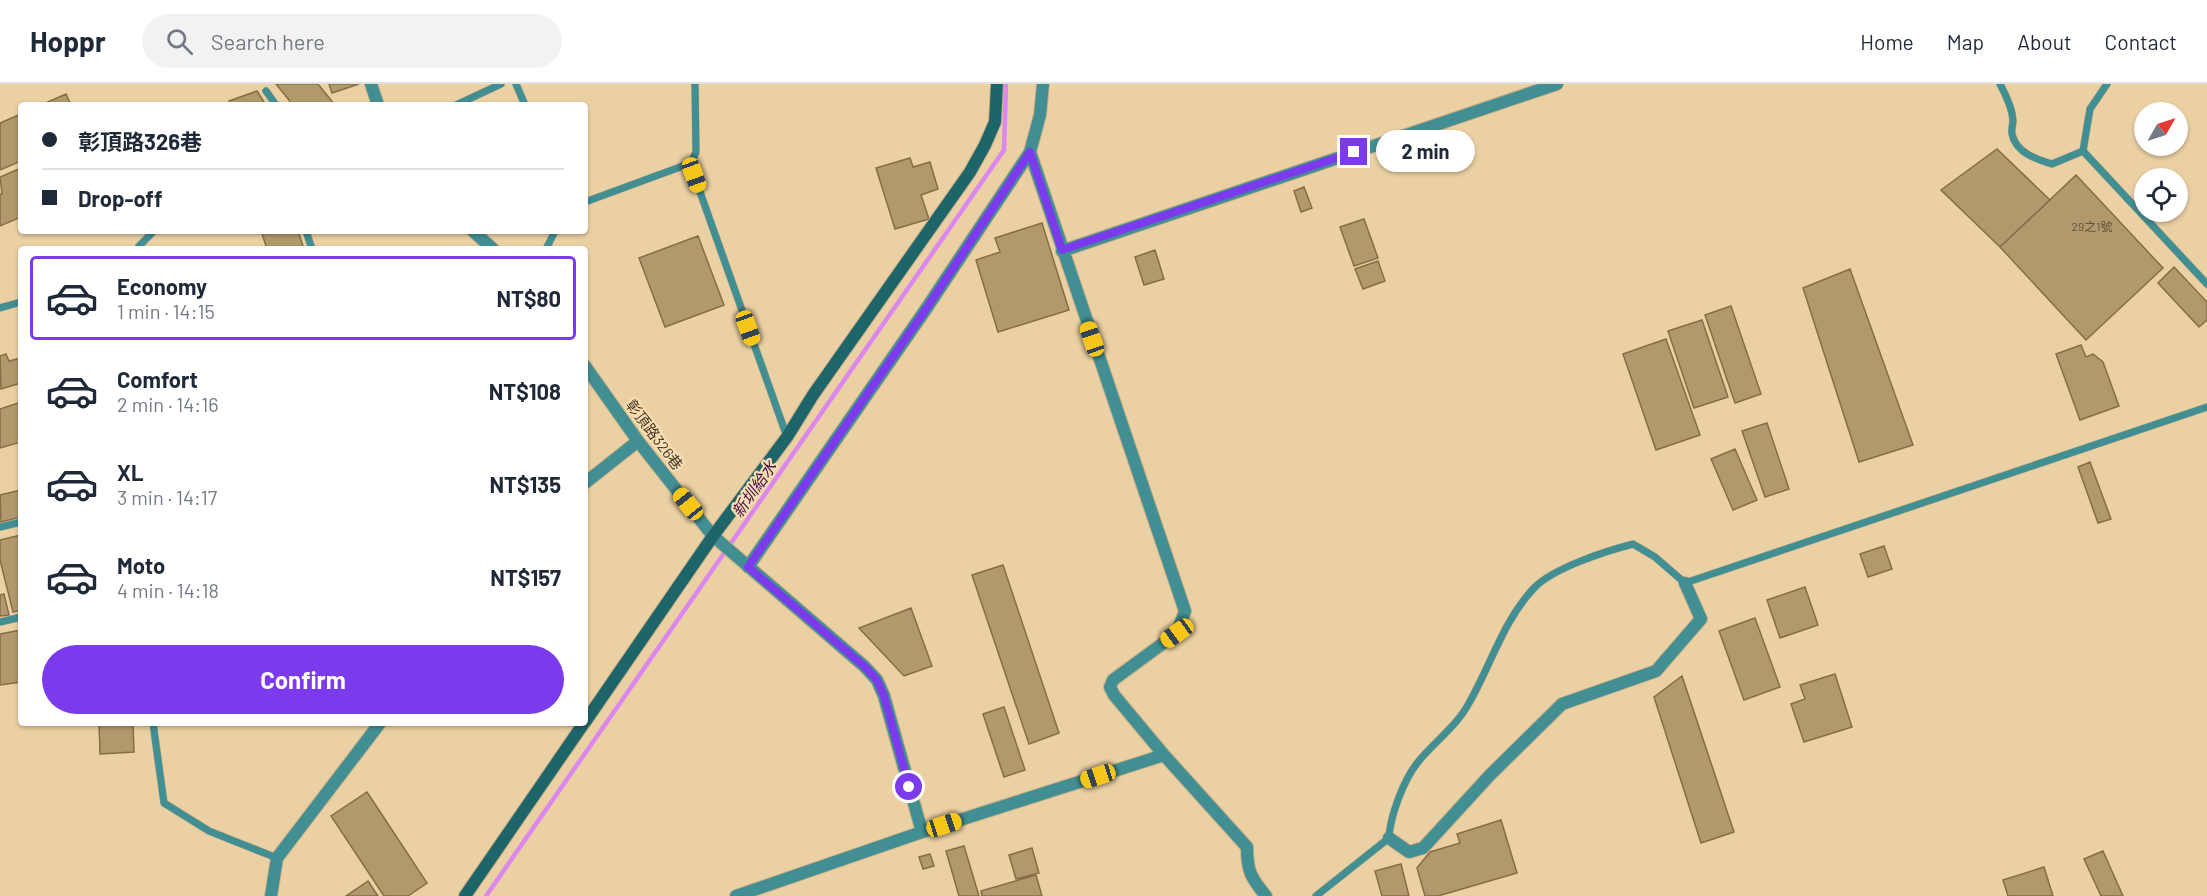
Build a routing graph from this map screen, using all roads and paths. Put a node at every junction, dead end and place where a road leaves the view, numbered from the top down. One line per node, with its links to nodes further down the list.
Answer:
1 (371, 84): 12 (street)
2 (501, 84): 13 (lane)
3 (516, 84): 14 (lane)
4 (695, 84): 17 (lane)
5 (997, 84): 29 (street)
6 (1043, 84): 16 (street)
7 (1557, 84): 23 (street)
8 (2000, 84): 15 (lane)
9 (2107, 84): 15 (lane)
10 (266, 91): 11 (lane)
11 (274, 102)
12 (377, 102)
13 (462, 102)
14 (524, 102)
15 (2083, 151): 24 (lane)
16 (1030, 152): 23 (street); 35 (street)
17 (691, 163): 18 (lane); 29 (lane)
18 (588, 201)
19 (151, 234): 21 (lane)
20 (476, 234): 22 (street)
21 (139, 246)
22 (490, 246)
23 (1062, 250): 43 (street)
24 (2207, 284)
25 (18, 303): 26 (lane)
26 (0, 308)
27 (588, 370): 30 (street, 彰頂路326巷)
28 (2207, 407): 36 (lane)
29 (787, 437): 34 (street)
30 (638, 441): 31 (street); 34 (street, 彰頂路326巷)
31 (588, 481)
32 (18, 523): 33 (lane)
33 (0, 527)
34 (717, 539): 35 (street, 彰頂路326巷); 39 (street)
35 (748, 567): 44 (street, 彰頂路326巷)
36 (1685, 583): 45 (street); 45 (lane)
37 (18, 618): 38 (lane)
38 (0, 621)
39 (588, 719)
40 (153, 726): 46 (lane)
41 (378, 726): 46 (street)
42 (583, 726): 48 (street)
43 (1164, 755): 44 (street); 50 (street)
44 (922, 832): 49 (street)
45 (1389, 838): 51 (lane)
46 (277, 858): 47 (street)
47 (271, 896)
48 (465, 896)
49 (736, 896)
50 (1266, 896)
51 (1316, 896)

